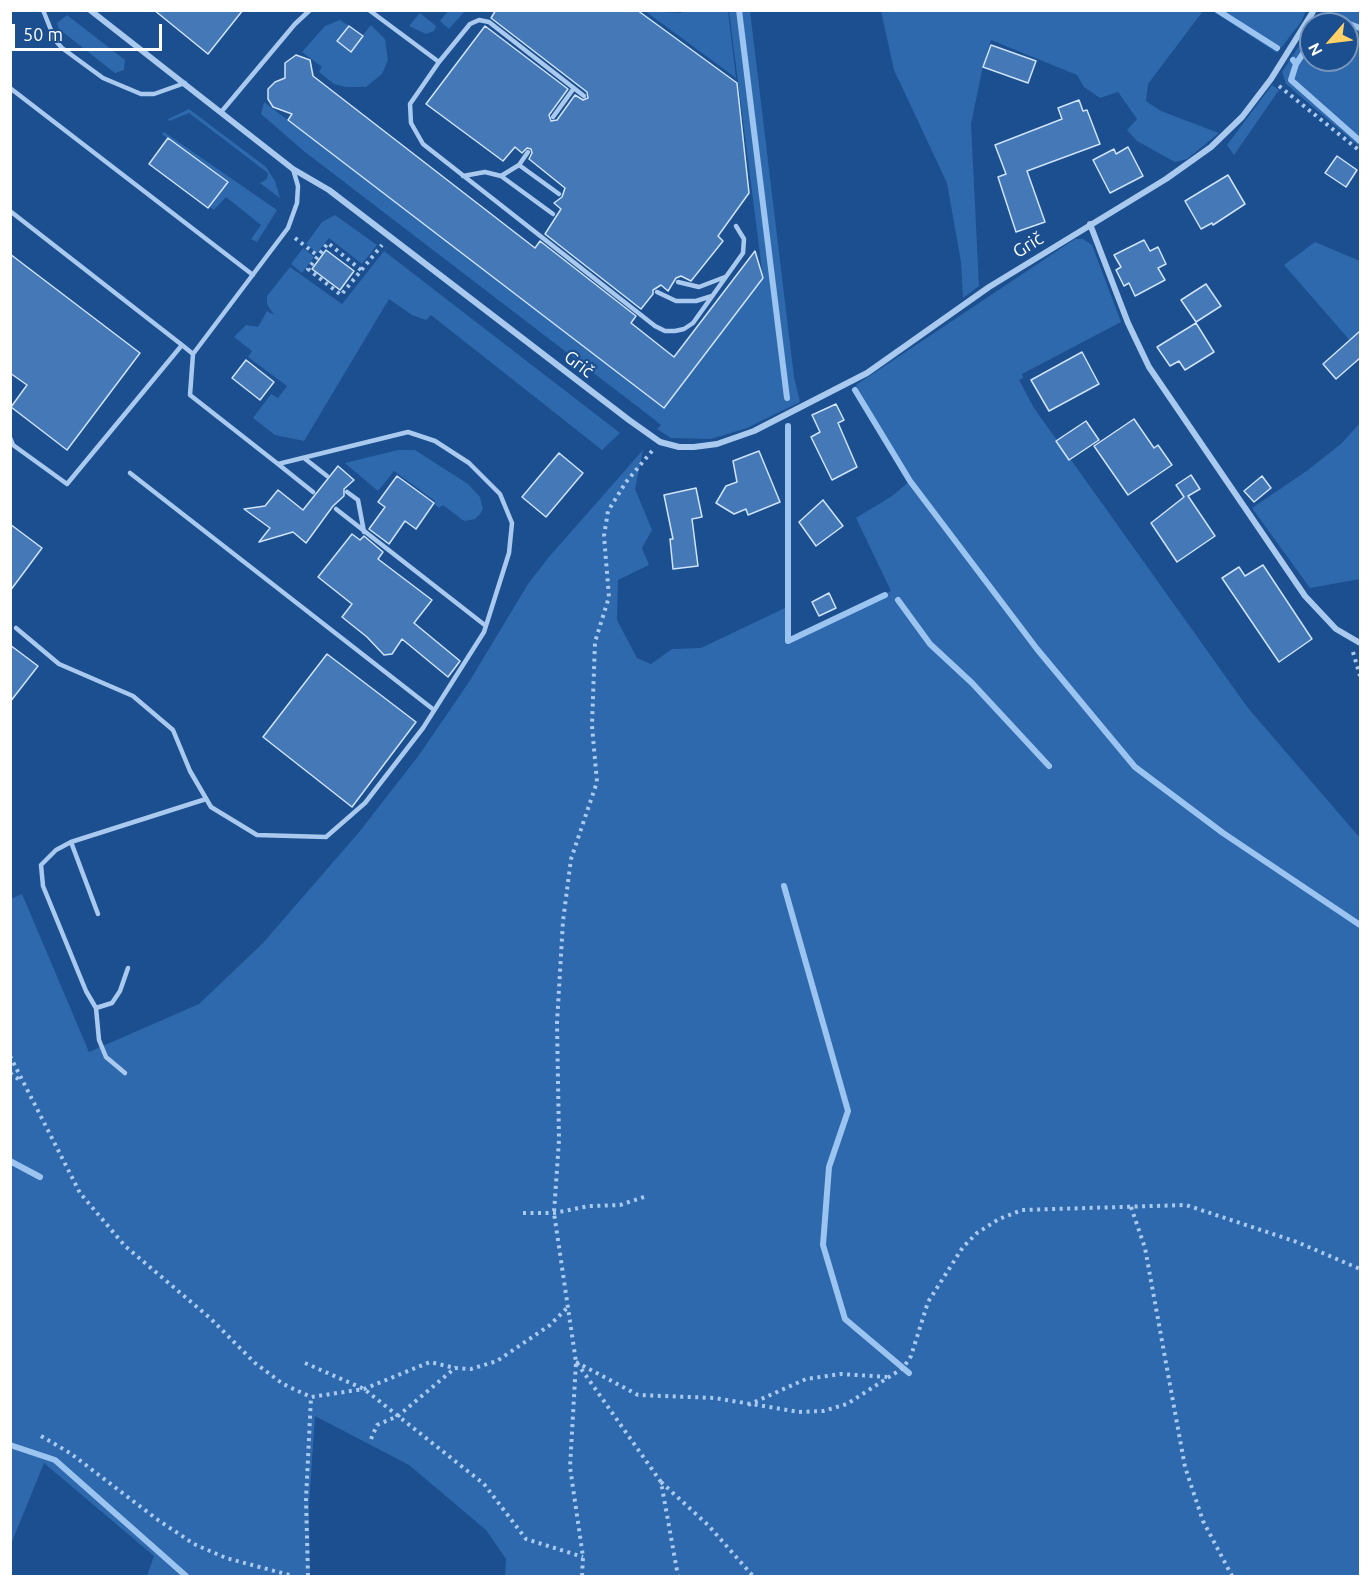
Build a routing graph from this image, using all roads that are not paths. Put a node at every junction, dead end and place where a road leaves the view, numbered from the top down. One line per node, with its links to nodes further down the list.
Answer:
1 (43, 10): 7 (lane)
2 (90, 10): 7 (street, Grič)
3 (310, 10): 11 (lane)
4 (369, 10): 6 (lane)
5 (1314, 10): 21 (street, Grič)
6 (439, 62): 9 (lane); 16 (lane)
7 (185, 83): 11 (street, Grič)
8 (10, 88): 24 (lane)
9 (574, 88): 10 (lane); 12 (lane)
10 (584, 96)
11 (222, 111): 15 (street, Grič)
12 (553, 117)
13 (528, 152): 14 (lane)
14 (519, 165): 17 (lane); 18 (lane)
15 (293, 169): 21 (street, Grič); 24 (lane)
16 (463, 176): 17 (lane); 27 (lane)
17 (501, 176): 20 (lane)
18 (559, 194)
19 (10, 211): 28 (lane)
20 (553, 214)
21 (1090, 224): 42 (street)
22 (736, 226): 23 (lane)
23 (730, 274): 25 (lane); 27 (lane)
24 (253, 275): 29 (lane)
25 (678, 282)
26 (657, 292): 27 (lane)
27 (712, 296)
28 (182, 345): 29 (lane); 31 (lane)
29 (193, 354): 33 (lane)
30 (10, 438): 31 (lane)
31 (12, 446)
32 (304, 458): 33 (lane); 35 (lane); 40 (lane)
33 (279, 464): 36 (lane)
34 (130, 473): 43 (lane)
35 (327, 476)
36 (313, 492)
37 (347, 492): 39 (lane)
38 (336, 509): 39 (lane)
39 (364, 532): 40 (lane)
40 (486, 626): 43 (lane)
41 (16, 628): 44 (lane)
42 (1360, 644)
43 (434, 710): 44 (lane)
44 (206, 799): 45 (lane)
45 (71, 842): 46 (lane); 48 (lane)
46 (98, 914)
47 (128, 968): 48 (lane)
48 (96, 1008): 49 (lane)
49 (125, 1073)

